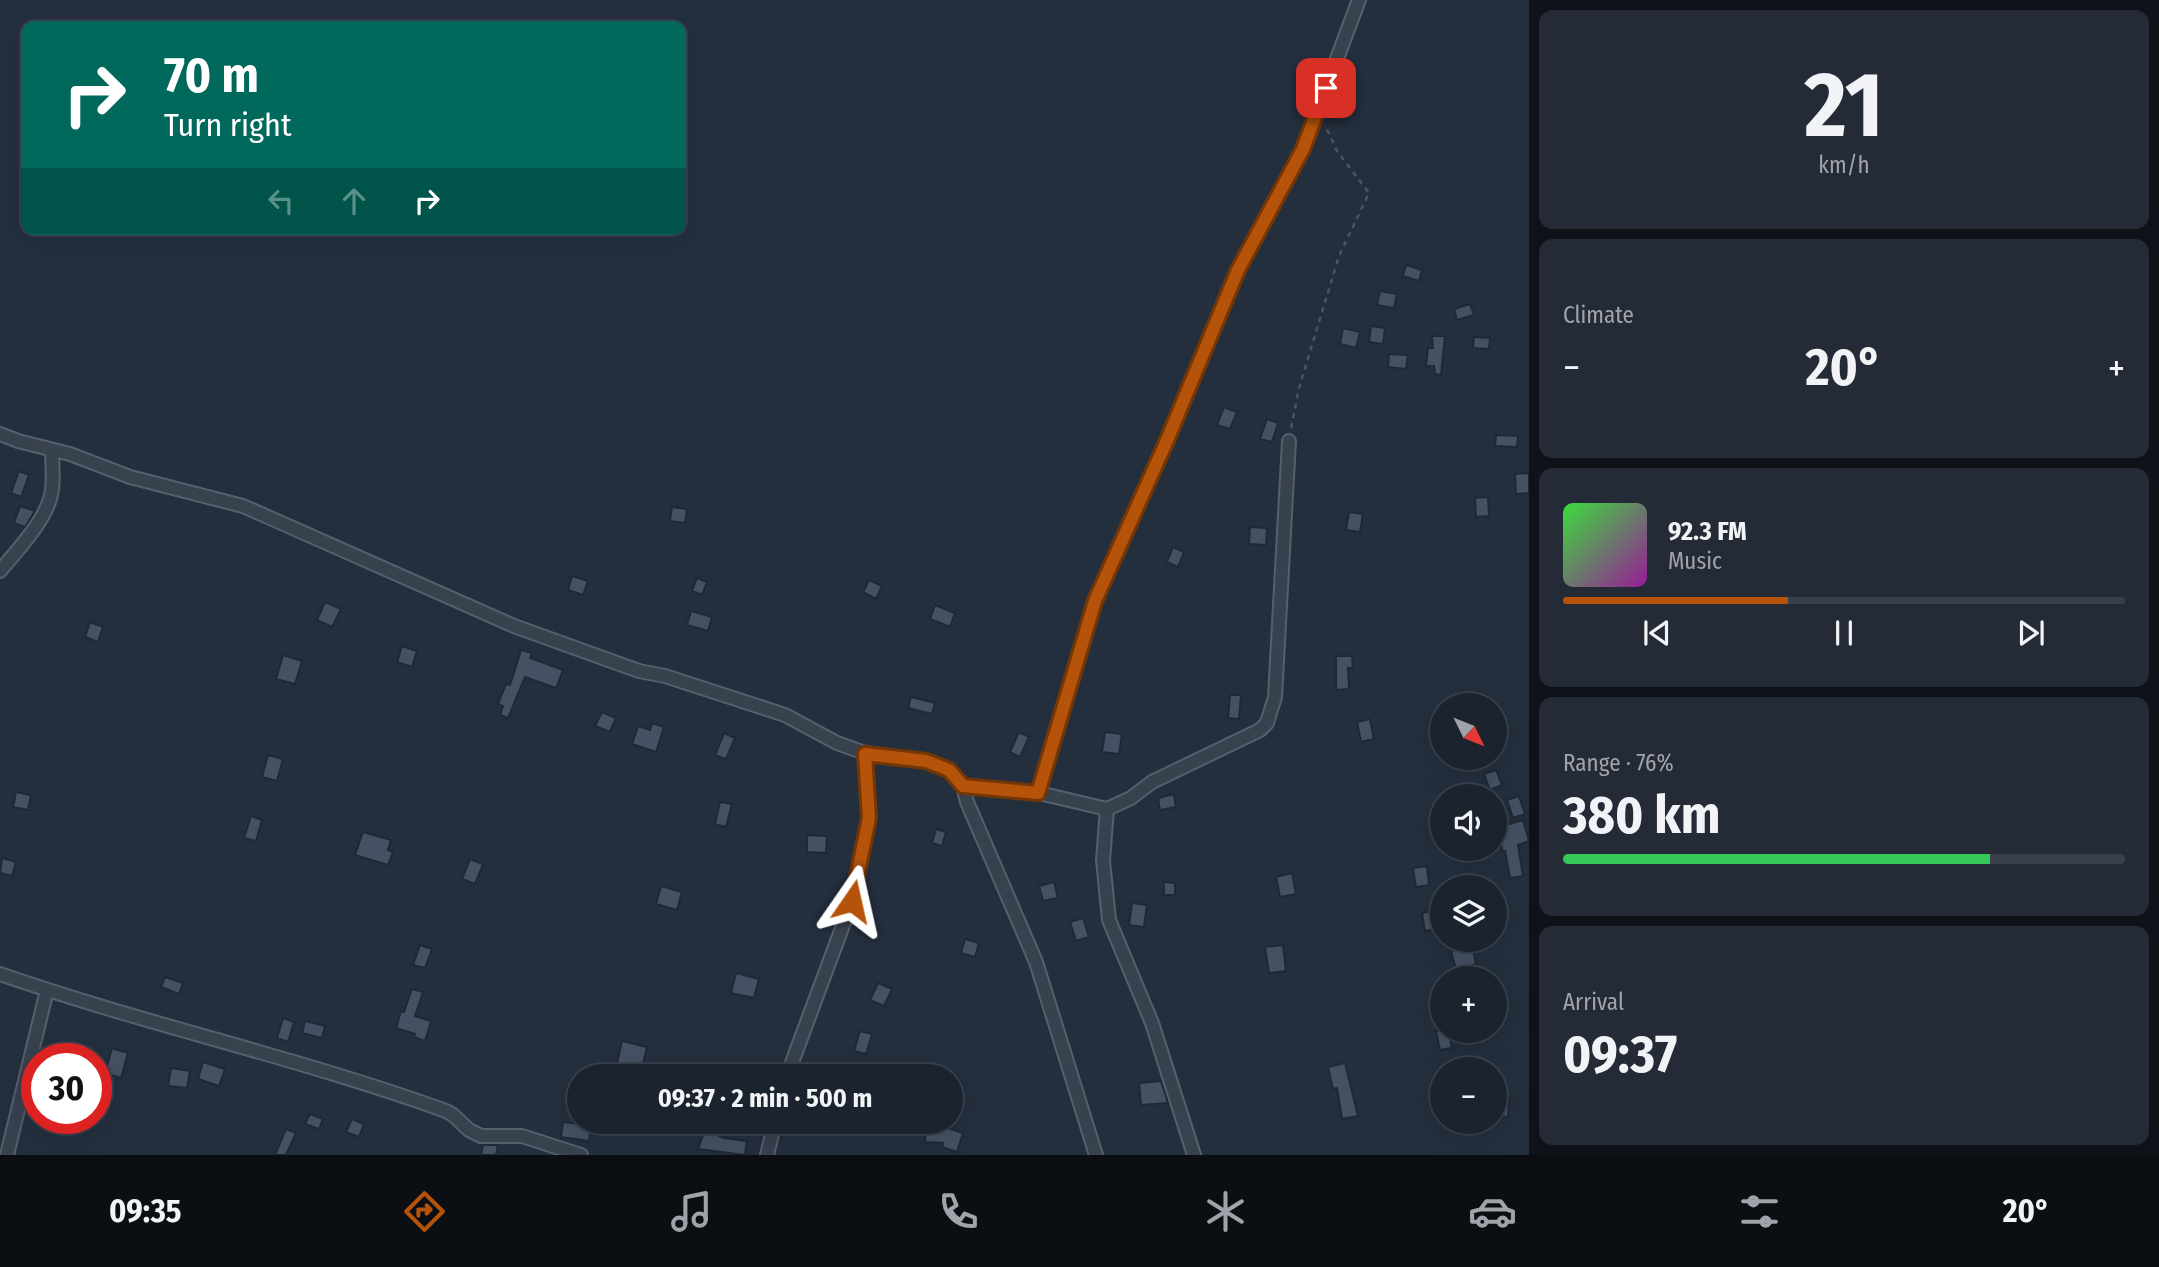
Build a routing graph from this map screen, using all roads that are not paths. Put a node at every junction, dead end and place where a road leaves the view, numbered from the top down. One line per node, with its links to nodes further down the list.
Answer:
1 (1359, 0): 8 (street)
2 (0, 433): 4 (street)
3 (1289, 441): 9 (street)
4 (52, 451): 5 (street); 6 (street)
5 (0, 571)
6 (865, 754): 7 (street); 12 (street)
7 (963, 786): 8 (street); 18 (street)
8 (1038, 793): 9 (street)
9 (1107, 809): 19 (street)
10 (0, 974): 11 (street)
11 (47, 990): 14 (street); 15 (street)
12 (791, 1064)
13 (772, 1134): 17 (street)
14 (555, 1151): 16 (street)
15 (7, 1155)
16 (581, 1155)
17 (768, 1155)
18 (1096, 1155)
19 (1194, 1155)

